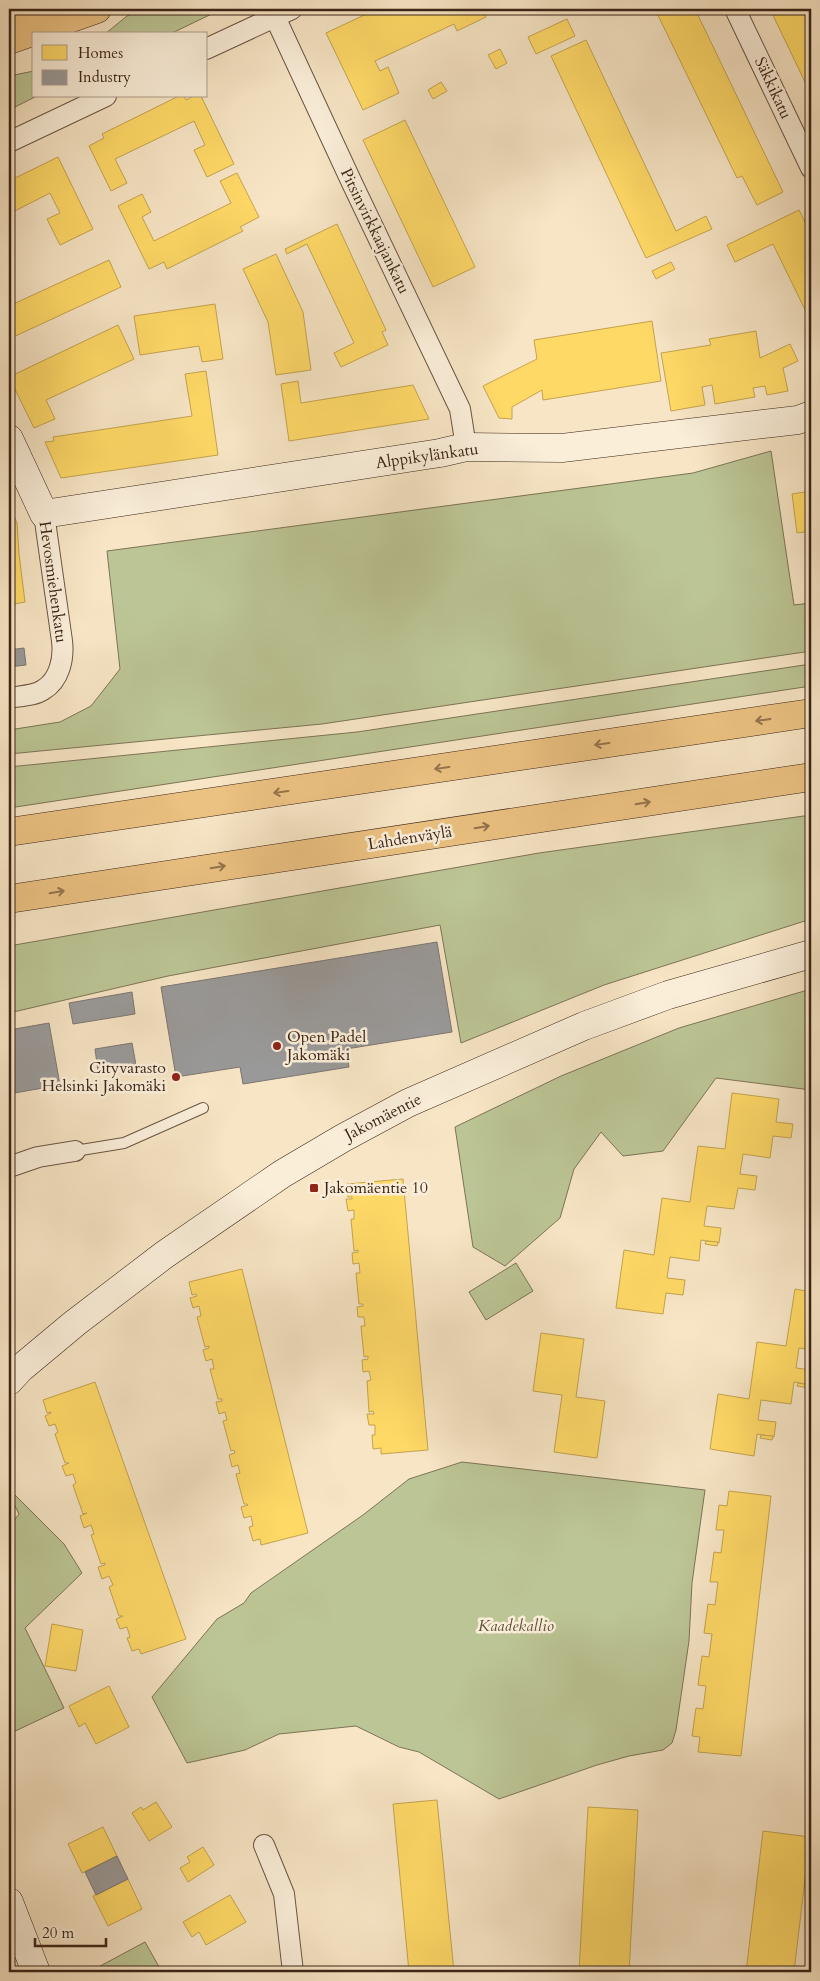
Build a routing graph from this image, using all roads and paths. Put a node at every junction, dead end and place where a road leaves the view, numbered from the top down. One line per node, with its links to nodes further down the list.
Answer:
1 (30, 9): 5 (main road)
2 (97, 9): 6 (main road)
3 (735, 9): 10 (street, Säkkikatu)
4 (283, 13): 7 (street); 13 (street, Pitsinvirkkaajankatu)
5 (9, 16)
6 (9, 40)
7 (208, 48)
8 (102, 98): 9 (street)
9 (9, 142)
10 (811, 168)
11 (811, 415): 13 (street, Alppikylänkatu)
12 (9, 439): 14 (street, Hevosmiehenkatu)
13 (466, 447): 14 (street, Alppikylänkatu)
14 (44, 514): 15 (street, Hevosmiehenkatu)
15 (9, 698)
16 (811, 713): 18 (main road, one-way to 18)
17 (811, 777): 19 (main road, Lahdenväylä, one-way to 17)
18 (9, 832)
19 (9, 899)
20 (811, 954): 24 (street, Jakomäentie)
21 (204, 1108): 22 (lane)
22 (75, 1151): 23 (street)
23 (9, 1167)
24 (9, 1381)
25 (264, 1845): 28 (street)
26 (9, 1902): 27 (street)
27 (36, 1972)
28 (293, 1972)

